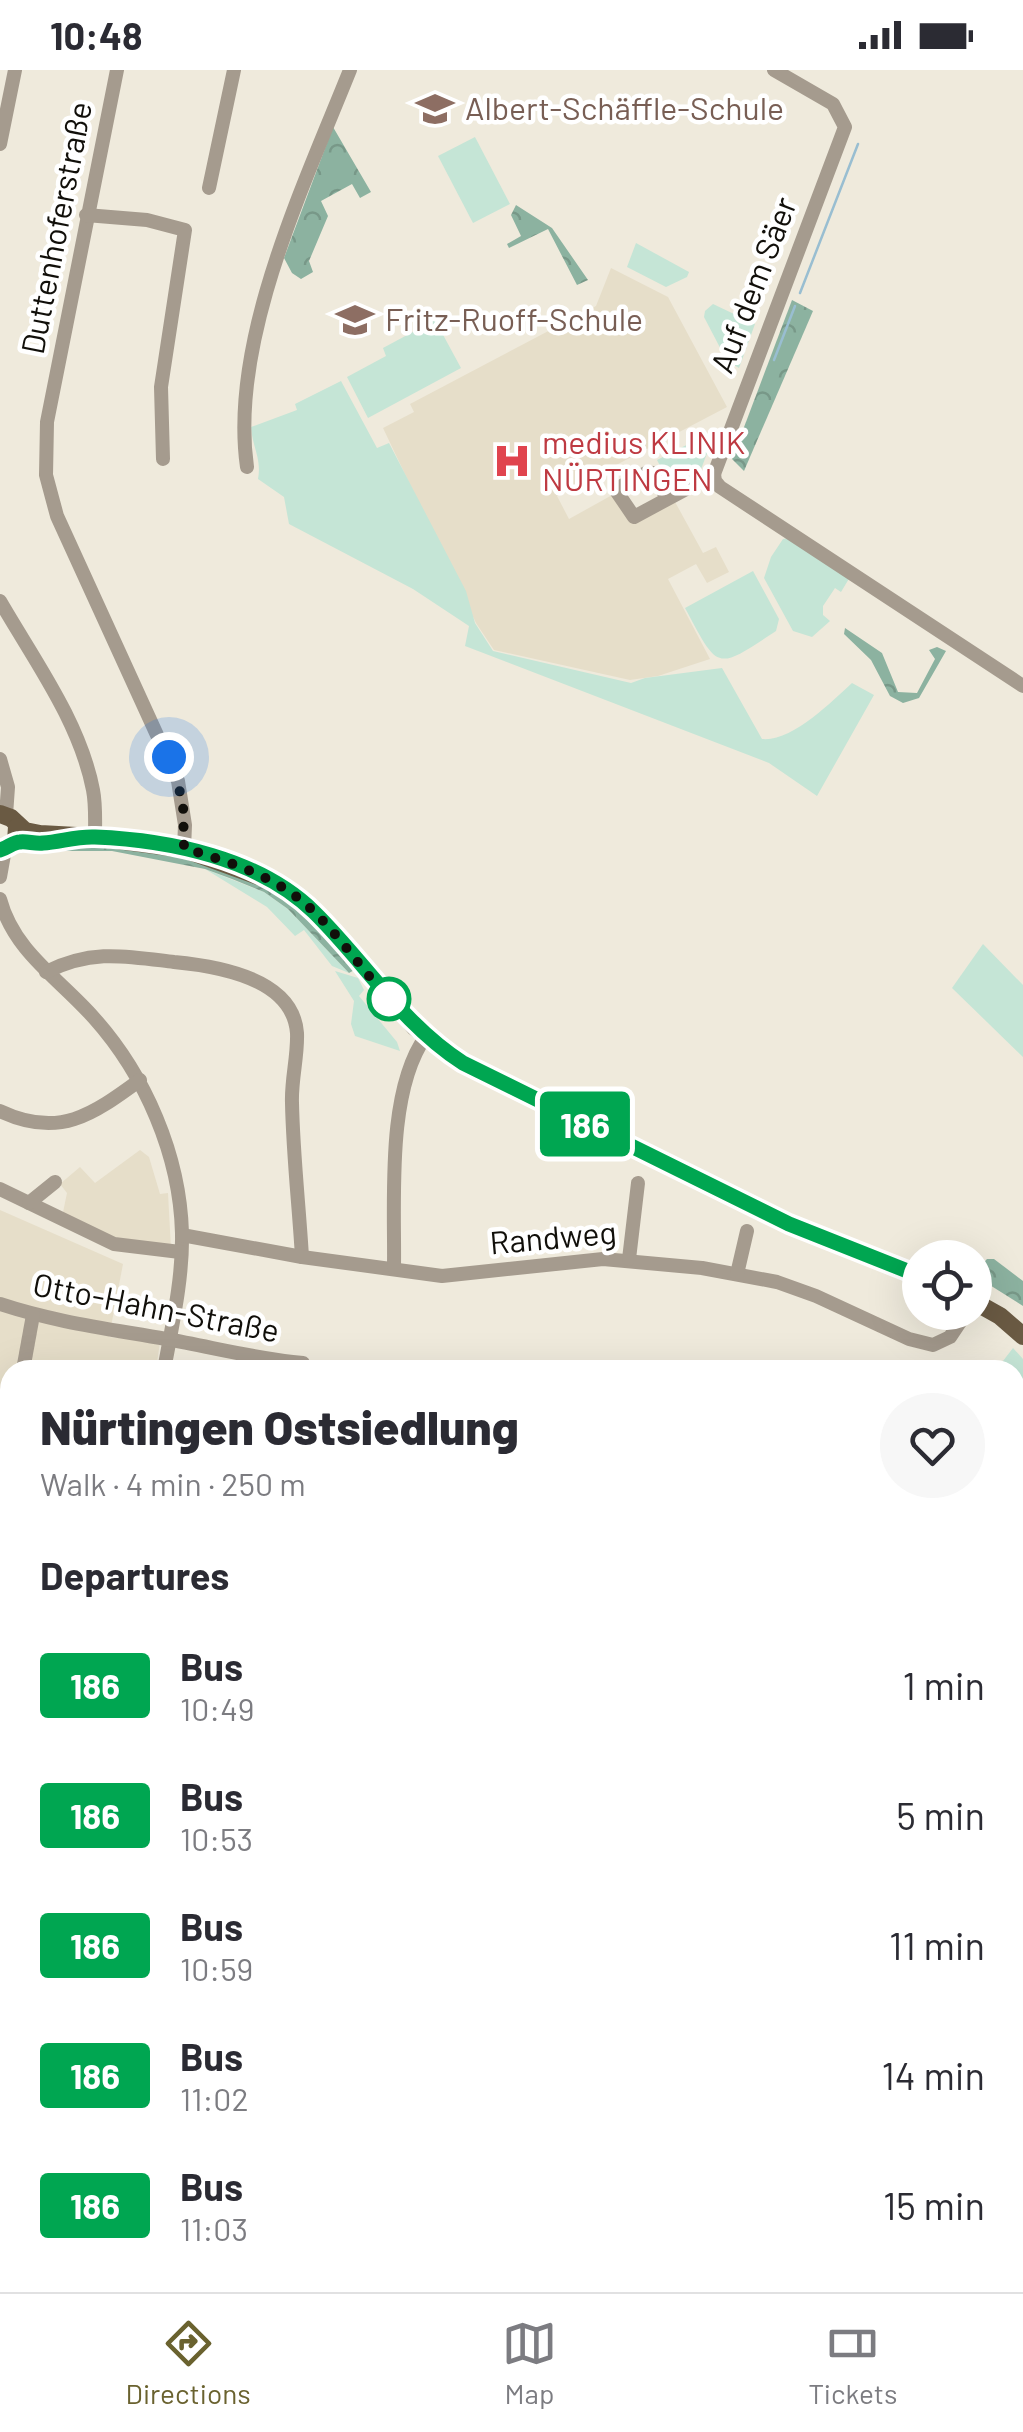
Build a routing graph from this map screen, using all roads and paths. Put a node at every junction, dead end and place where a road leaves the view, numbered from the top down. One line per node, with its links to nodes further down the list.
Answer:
1 (15, 70): 6 (street)
2 (117, 70): 8 (street, Duttenhoferstraße)
3 (234, 70): 7 (street)
4 (350, 70): 10 (street)
5 (774, 70): 11 (street, Auf dem Säer)
6 (0, 144)
7 (210, 188)
8 (86, 215): 9 (street); 18 (street, Duttenhoferstraße)
9 (163, 458)
10 (247, 467)
11 (714, 474): 12 (street); 14 (street)
12 (667, 498)
13 (0, 601): 17 (street)
14 (1023, 686)
15 (0, 759): 16 (street)
16 (7, 833): 17 (main road); 19 (street)
17 (95, 837): 18 (main road)
18 (184, 848): 22 (main road)
19 (0, 877)
20 (0, 902): 21 (street)
21 (46, 972): 23 (street); 32 (street)
22 (426, 1036): 34 (street); 35 (main road)
23 (140, 1080): 24 (street); 30 (street)
24 (0, 1112)
25 (55, 1182): 28 (street)
26 (638, 1183): 33 (street)
27 (0, 1189): 28 (street)
28 (28, 1204): 31 (street)
29 (747, 1231): 36 (street)
30 (182, 1234): 31 (street); 32 (street, Randweg)
31 (180, 1252): 42 (street)
32 (302, 1257): 34 (street, Randweg)
33 (629, 1259): 34 (street, Randweg); 36 (street, Randweg)
34 (394, 1267)
35 (902, 1269)
36 (738, 1274): 40 (street, Randweg)
37 (0, 1304): 39 (street, Otto-Hahn-Straße)
38 (992, 1314): 41 (main road)
39 (33, 1315): 42 (street, Otto-Hahn-Straße); 43 (street)
40 (952, 1330)
41 (1023, 1336)
42 (169, 1340): 44 (street); 45 (street, Otto-Hahn-Straße)
43 (25, 1360)
44 (166, 1360)
45 (247, 1360)

